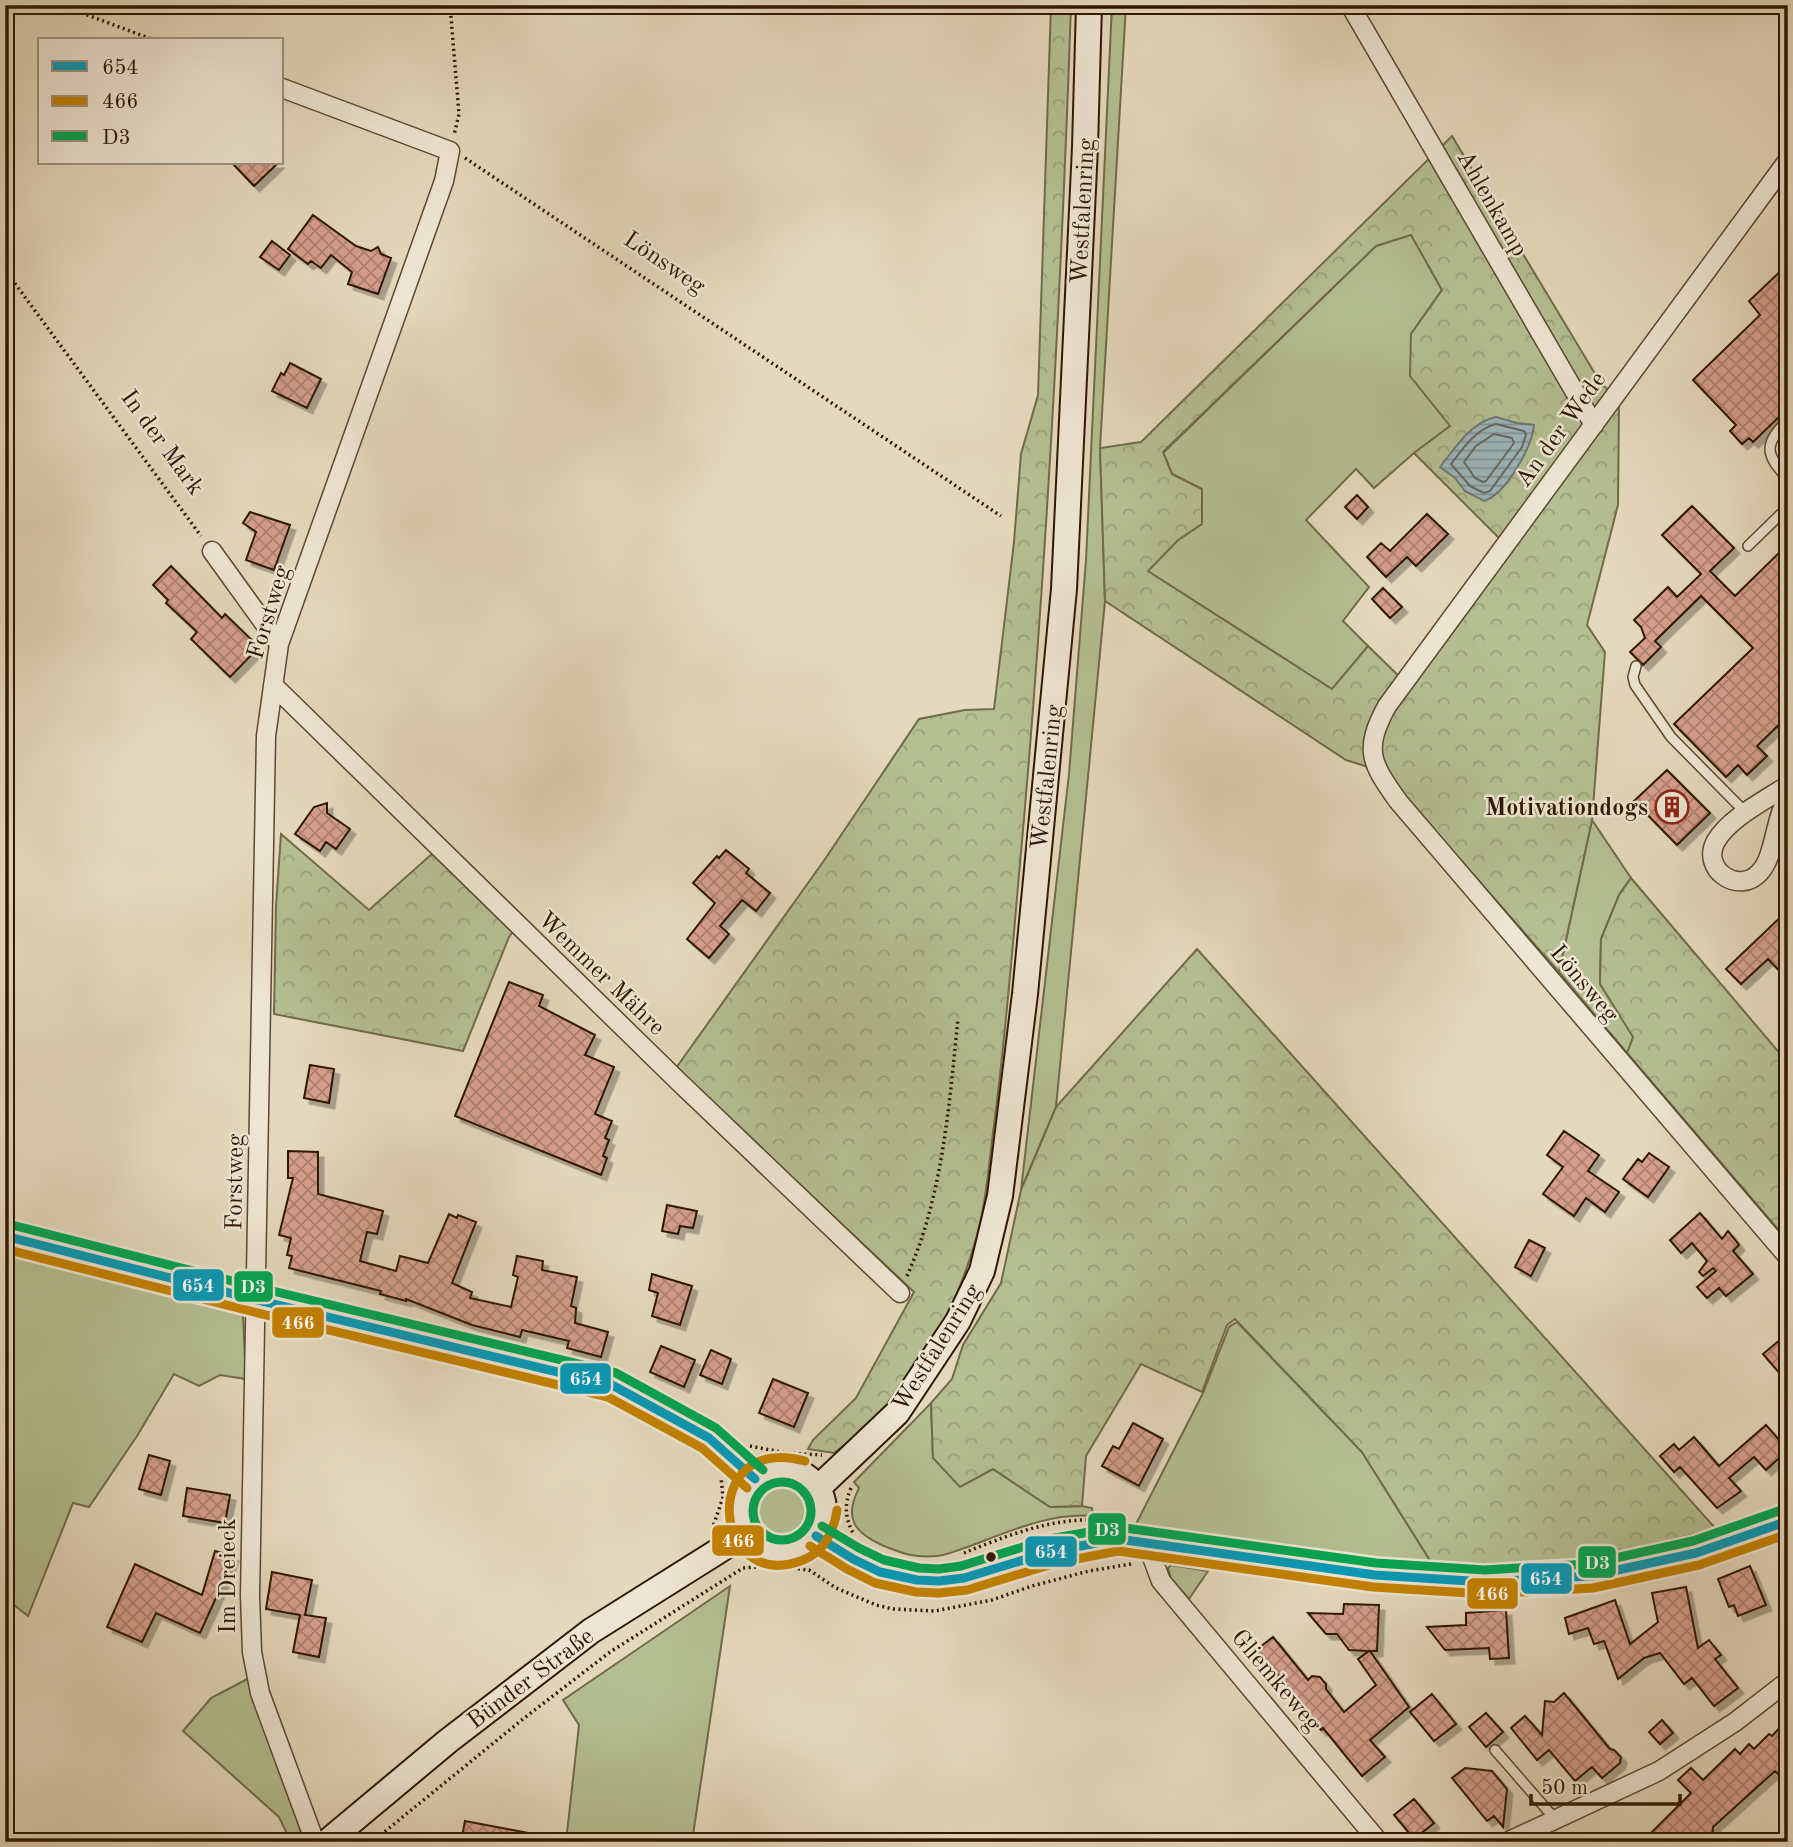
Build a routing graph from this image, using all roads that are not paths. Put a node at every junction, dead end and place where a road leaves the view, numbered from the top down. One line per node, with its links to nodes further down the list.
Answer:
1 (1089, 5): 23 (main road, Westfalenring)
2 (1350, 5): 6 (street, Ahlenkamp)
3 (284, 89): 11 (street, Forstweg)
4 (1788, 160): 6 (street, An der Wede)
5 (1788, 420): 7 (lane)
6 (1594, 425): 14 (street, An der Wede)
7 (1788, 479)
8 (1788, 507): 9 (lane)
9 (1748, 546)
10 (212, 551): 11 (street)
11 (279, 644): 13 (street, Forstweg)
12 (1636, 666): 17 (lane)
13 (273, 685): 20 (street, Wemmer Mähre); 21 (street, Forstweg)
14 (1375, 729): 19 (street, Lönsweg)
15 (1788, 785): 17 (street)
16 (1788, 797): 17 (street)
17 (1746, 813)
18 (5, 1236): 21 (main road)
19 (1788, 1257)
20 (900, 1293)
21 (257, 1300): 22 (main road); 31 (street, Im Dreieck)
22 (755, 1479): 23 (main road); 25 (main road)
23 (818, 1488): 26 (main road)
24 (1788, 1521): 27 (main road)
25 (747, 1533): 26 (main road); 32 (main road, Bünder Straße)
26 (816, 1536): 27 (main road)
27 (1151, 1542): 33 (street, Gliemkeweg)
28 (1788, 1681): 30 (street)
29 (1495, 1750): 30 (lane)
30 (1555, 1818): 34 (street)
31 (315, 1842)
32 (327, 1842)
33 (1379, 1842)
34 (1507, 1842)

